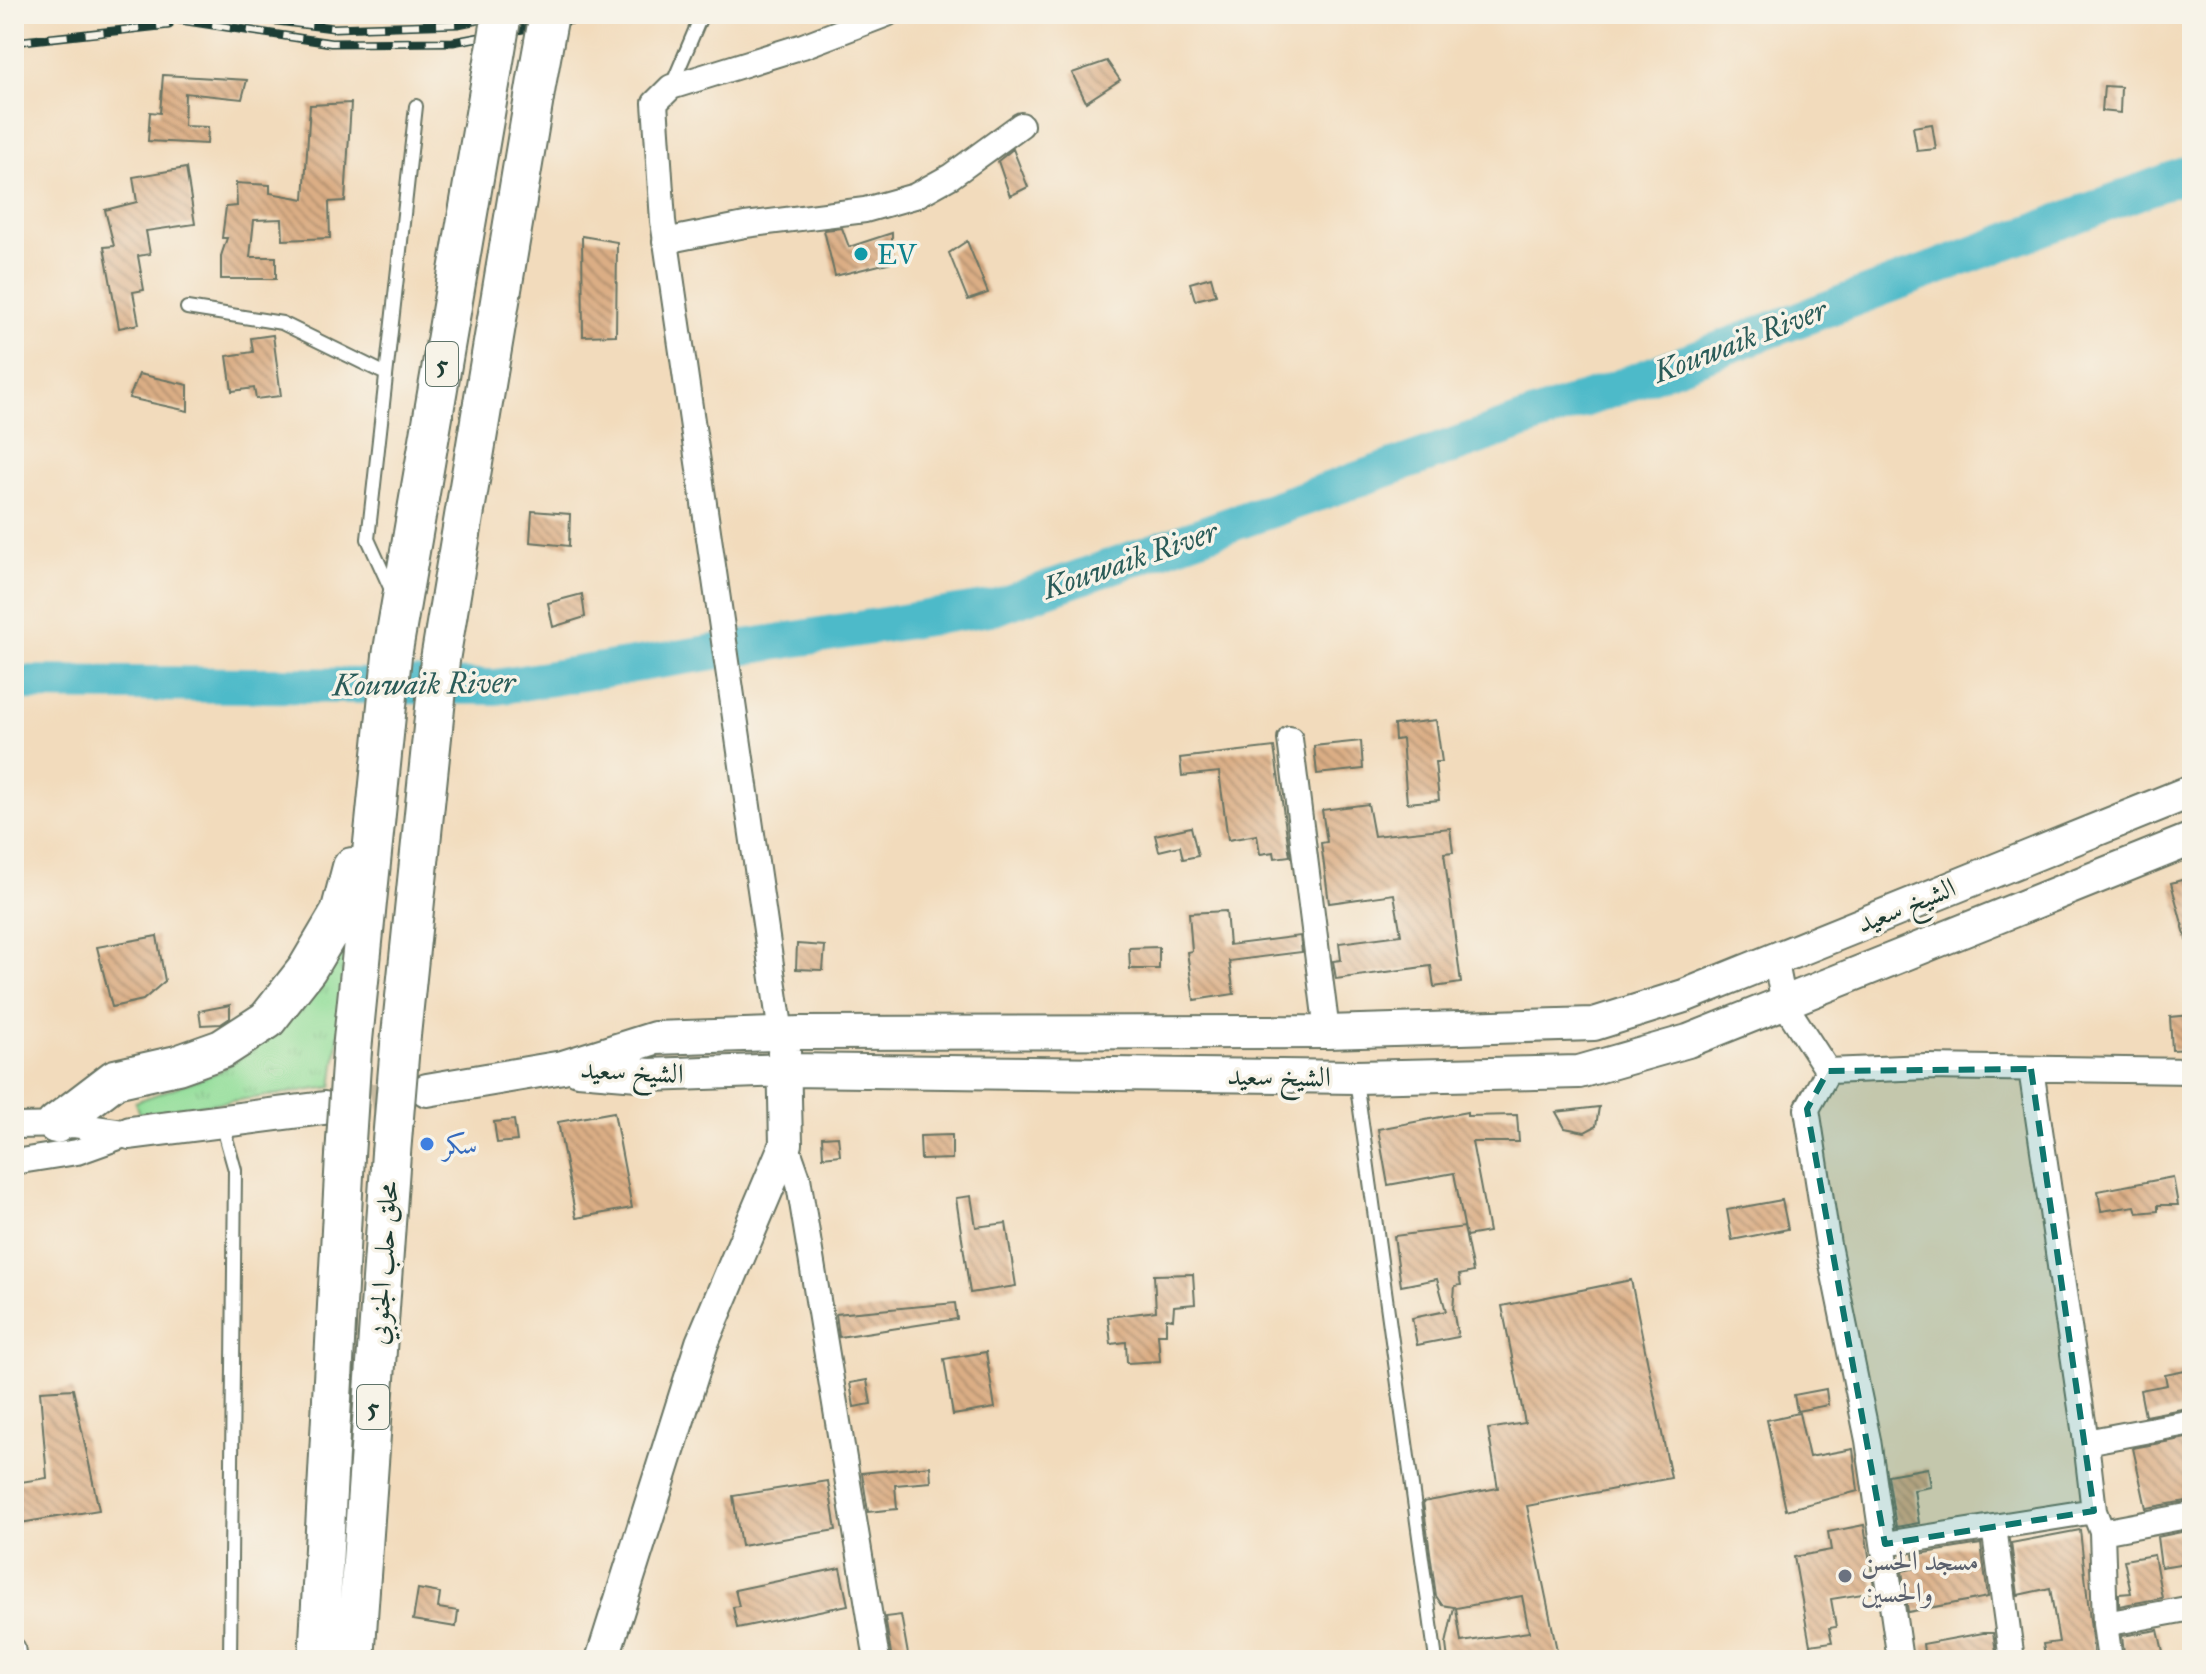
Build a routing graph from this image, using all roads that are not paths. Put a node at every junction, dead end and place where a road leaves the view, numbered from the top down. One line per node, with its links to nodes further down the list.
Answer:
1 (502, 14): 11 (highway, 5, bridge)
2 (549, 14): 47 (highway, محلق حلب الجنوبي / 5, bridge)
3 (702, 14): 5 (lane)
4 (887, 14): 5 (street)
5 (671, 87): 8 (street)
6 (416, 106): 10 (lane)
7 (1021, 125): 8 (street)
8 (665, 241): 19 (street)
9 (187, 308): 10 (lane)
10 (386, 374): 11 (lane)
11 (400, 611): 13 (highway, 5)
12 (1290, 739): 18 (street)
13 (384, 740): 29 (highway); 46 (highway, محلق حلب الجنوبي / 5, bridge)
14 (2192, 791): 16 (main road, الشيخ سعيد)
15 (2192, 839): 17 (main road, الشيخ سعيد)
16 (1775, 958): 17 (street); 18 (main road, الشيخ سعيد)
17 (1784, 1003): 23 (street); 25 (main road, الشيخ سعيد)
18 (1327, 1032): 19 (main road, الشيخ سعيد)
19 (781, 1034): 20 (main road, الشيخ سعيد); 22 (main road)
20 (563, 1067): 22 (main road, الشيخ سعيد); 26 (main road)
21 (2031, 1069): 23 (street); 24 (street); 35 (street)
22 (787, 1070): 25 (main road, الشيخ سعيد); 32 (main road)
23 (1828, 1071): 39 (street)
24 (2192, 1071)
25 (1356, 1077): 50 (lane)
26 (427, 1090)
27 (324, 1108): 28 (main road)
28 (221, 1121): 31 (main road); 45 (lane)
29 (56, 1124): 30 (street); 31 (street)
30 (14, 1126)
31 (130, 1133): 33 (street)
32 (786, 1144): 48 (main road); 49 (street)
33 (14, 1162)
34 (2192, 1422): 35 (street)
35 (2086, 1442): 37 (street)
36 (2192, 1515): 37 (street)
37 (2098, 1521): 38 (street); 41 (street)
38 (1994, 1527): 39 (street); 43 (street)
39 (1885, 1544): 51 (street)
40 (2192, 1608): 41 (street)
41 (2105, 1624): 52 (street)
42 (14, 1646): 44 (lane)
43 (2007, 1659)
44 (20, 1660)
45 (230, 1660)
46 (318, 1660)
47 (355, 1660)
48 (602, 1660)
49 (877, 1660)
50 (1436, 1660)
51 (1900, 1660)
52 (2110, 1660)

